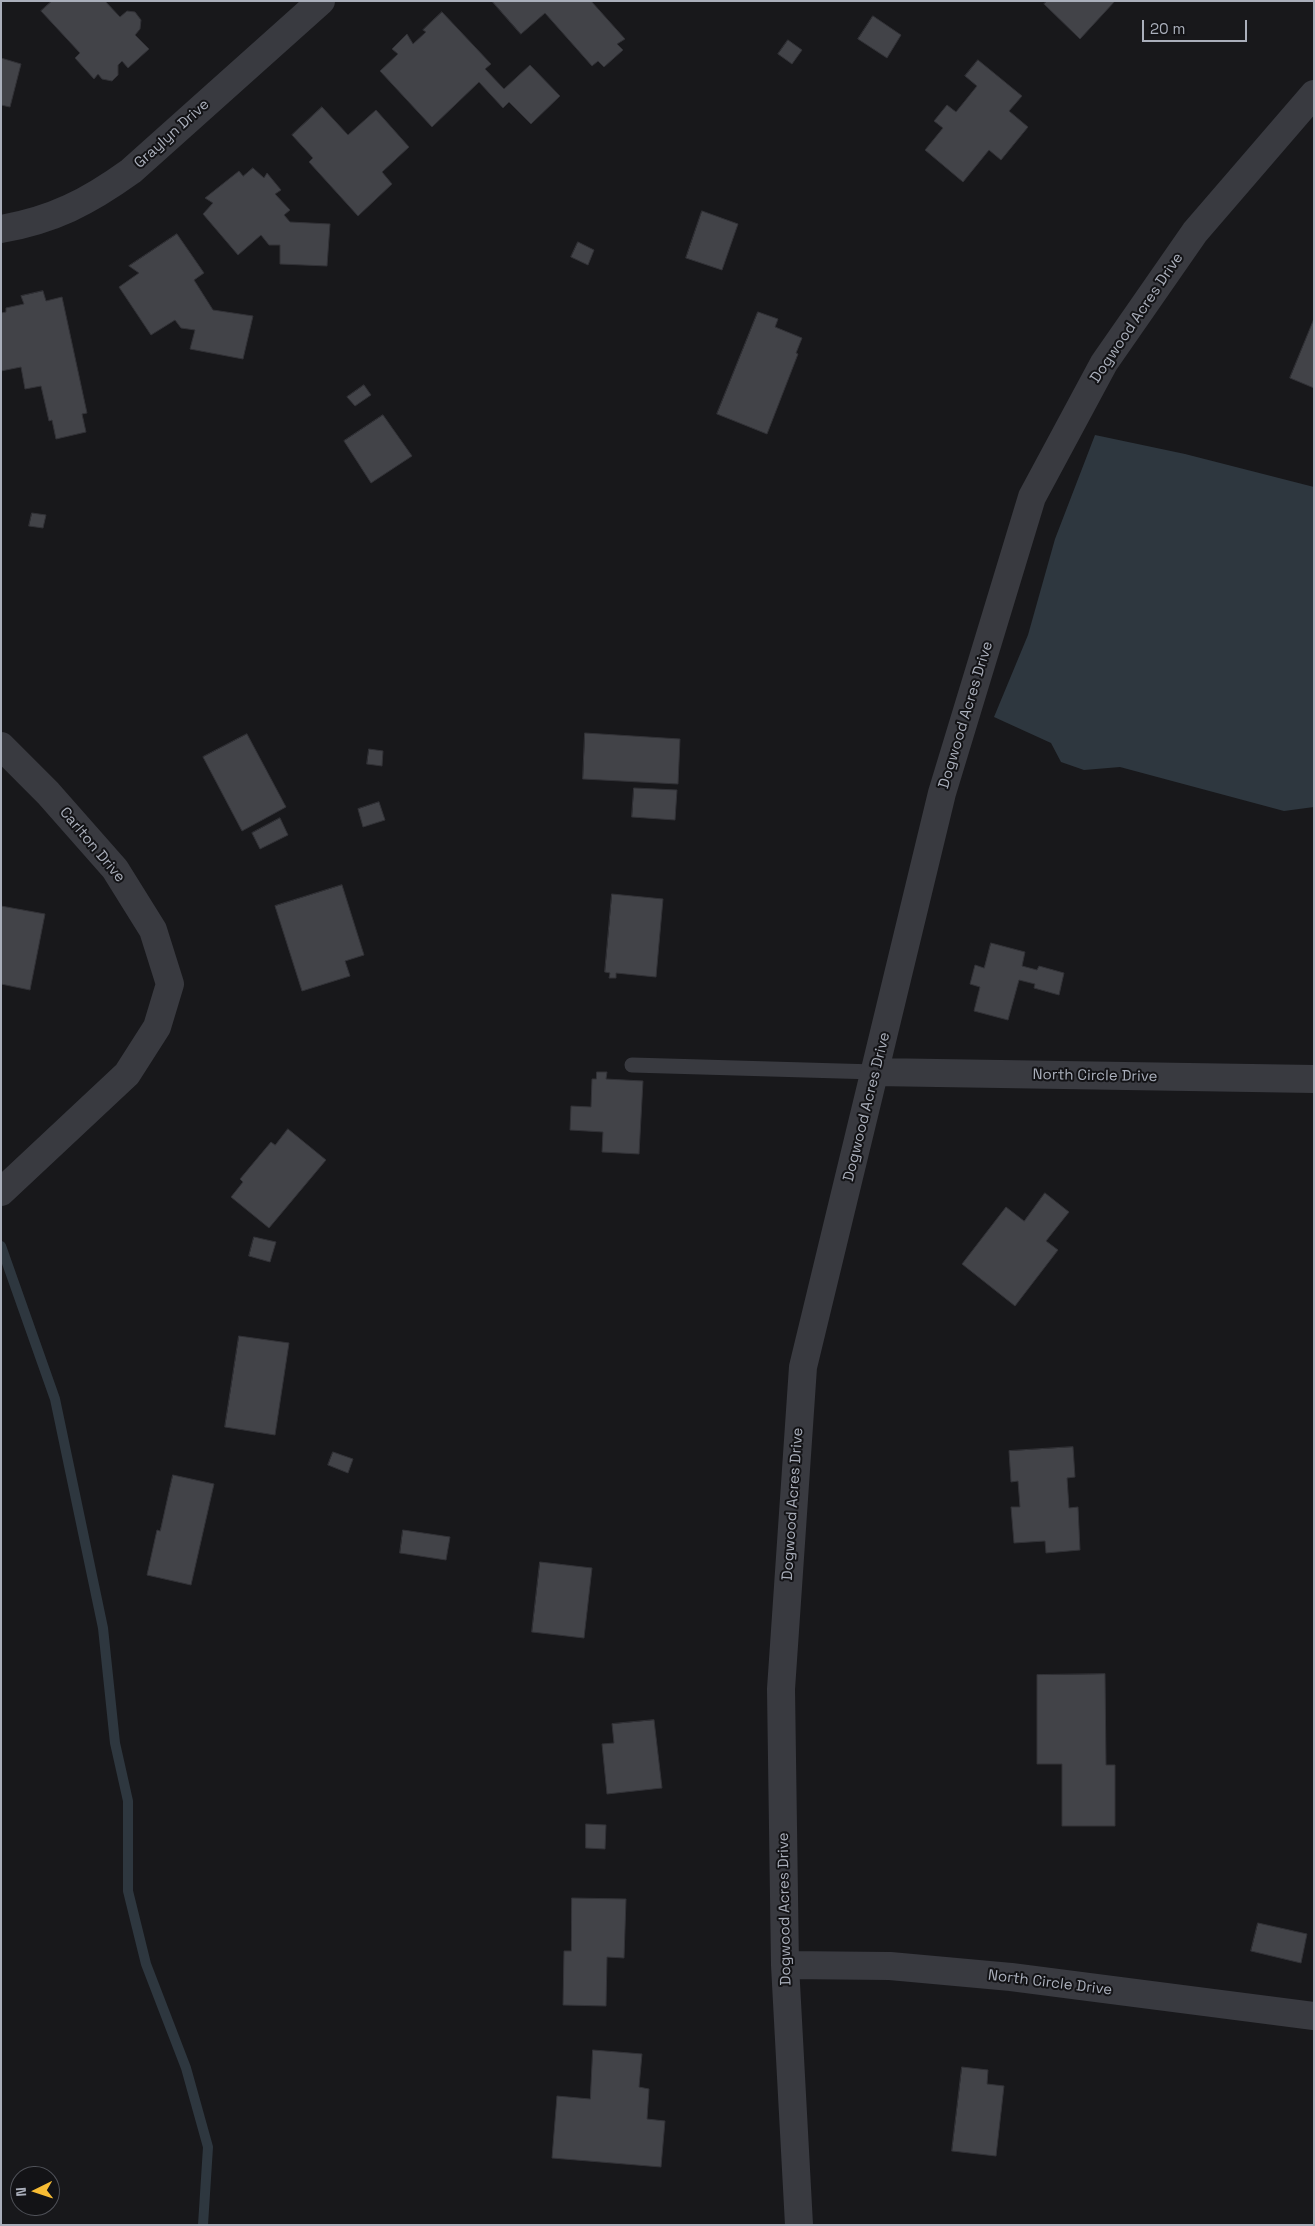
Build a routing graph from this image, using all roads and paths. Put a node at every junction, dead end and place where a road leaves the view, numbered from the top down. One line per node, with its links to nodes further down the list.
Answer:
1 (320, 1): 3 (street, Graylyn Drive)
2 (1314, 94): 6 (street, Dogwood Acres Drive)
3 (1, 229)
4 (1, 746): 8 (street, Carlton Drive)
5 (632, 1065): 6 (lane)
6 (875, 1072): 7 (street, North Circle Drive); 9 (street, Dogwood Acres Drive)
7 (1314, 1079)
8 (1, 1192)
9 (785, 1966): 10 (street, North Circle Drive); 11 (street, Dogwood Acres Drive)
10 (1314, 2016)
11 (799, 2225)

